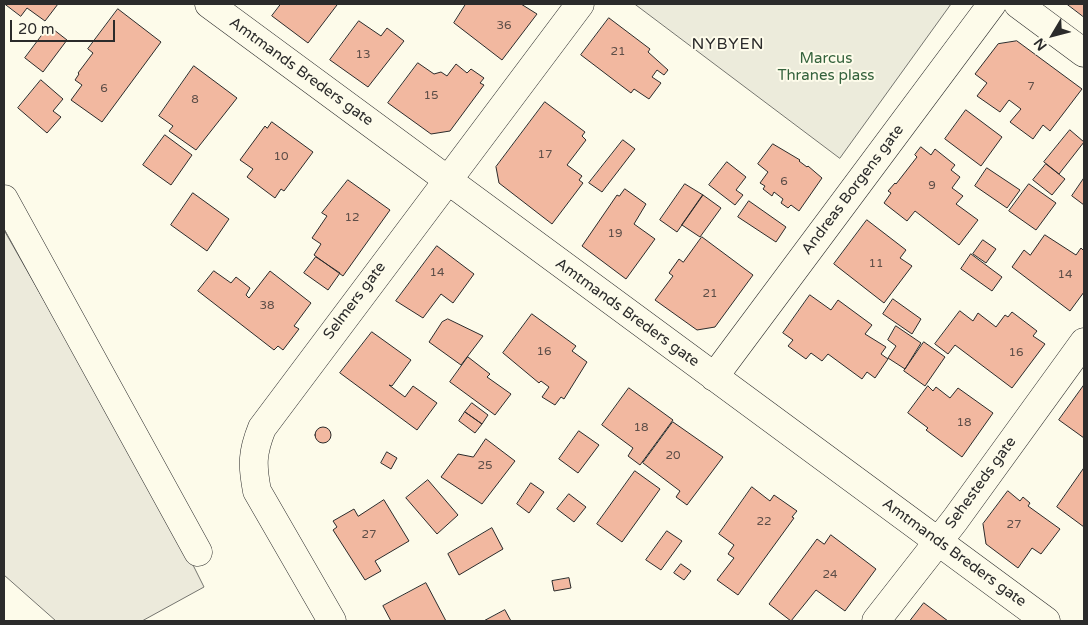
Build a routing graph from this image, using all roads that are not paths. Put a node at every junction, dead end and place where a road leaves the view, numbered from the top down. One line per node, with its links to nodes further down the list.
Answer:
1 (209, 4): 6 (street, Amtmands Breders gate)
2 (580, 4): 6 (street, Selmers gate)
3 (992, 4): 9 (street, Andreas Borgens gate)
4 (1018, 4): 5 (street)
5 (1084, 52)
6 (447, 179): 9 (street, Amtmands Breders gate); 12 (street, Selmers gate)
7 (4, 199): 11 (street)
8 (1084, 342): 10 (street, Sehesteds gate)
9 (714, 376): 10 (street, Amtmands Breders gate)
10 (938, 542): 13 (street, Sehesteds gate); 14 (street, Amtmands Breders gate)
11 (198, 552)
12 (332, 621)
13 (876, 621)
14 (1046, 621)

